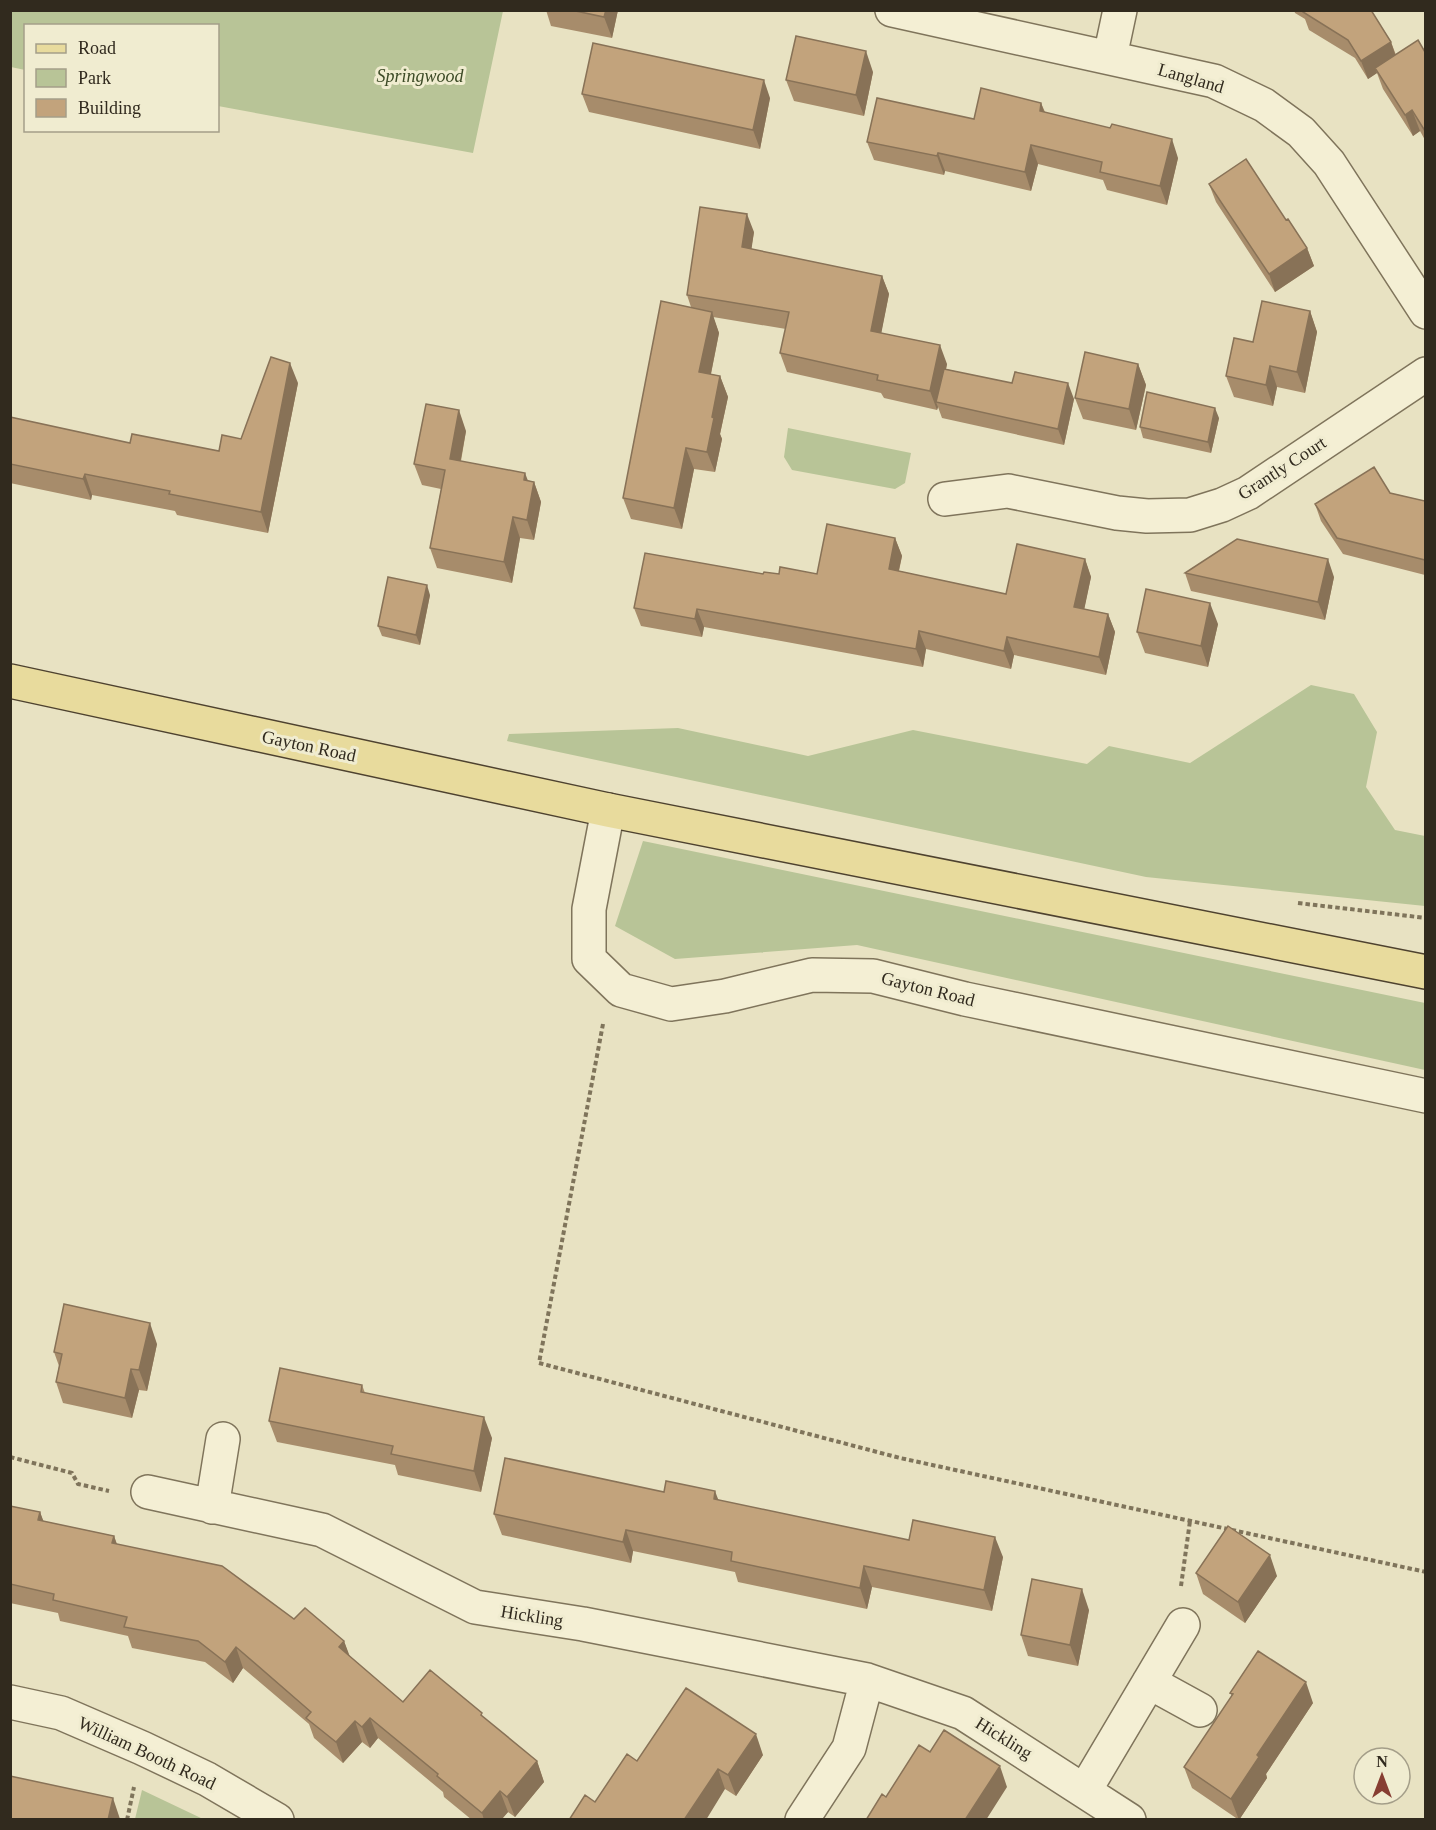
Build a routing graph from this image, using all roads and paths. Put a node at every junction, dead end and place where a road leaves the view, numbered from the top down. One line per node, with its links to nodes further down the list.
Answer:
1 (892, 10): 3 (street, Langland)
2 (1120, 10): 3 (street)
3 (1110, 57): 4 (street, Langland)
4 (1425, 312)
5 (1425, 374): 6 (street, Grantly Court)
6 (945, 500)
7 (10, 681): 8 (main road, Gayton Road)
8 (608, 810): 9 (main road, Gayton Road); 10 (street)
9 (1425, 972)
10 (621, 990): 11 (street, Gayton Road); 16 (path)
11 (1425, 1095)
12 (223, 1439): 15 (street)
13 (10, 1457): 14 (path)
14 (148, 1492): 15 (street, Hickling)
15 (212, 1507): 19 (street, Hickling)
16 (1191, 1521): 17 (path); 18 (path)
17 (1425, 1572)
18 (1183, 1625): 20 (street)
19 (867, 1680): 24 (street, Hickling); 27 (street)
20 (1149, 1682): 22 (street); 24 (street)
21 (10, 1702): 26 (street, William Booth Road)
22 (1200, 1710)
23 (135, 1781): 25 (path)
24 (1085, 1790): 28 (street, Hickling)
25 (127, 1820)
26 (277, 1820)
27 (802, 1820)
28 (1129, 1820)

